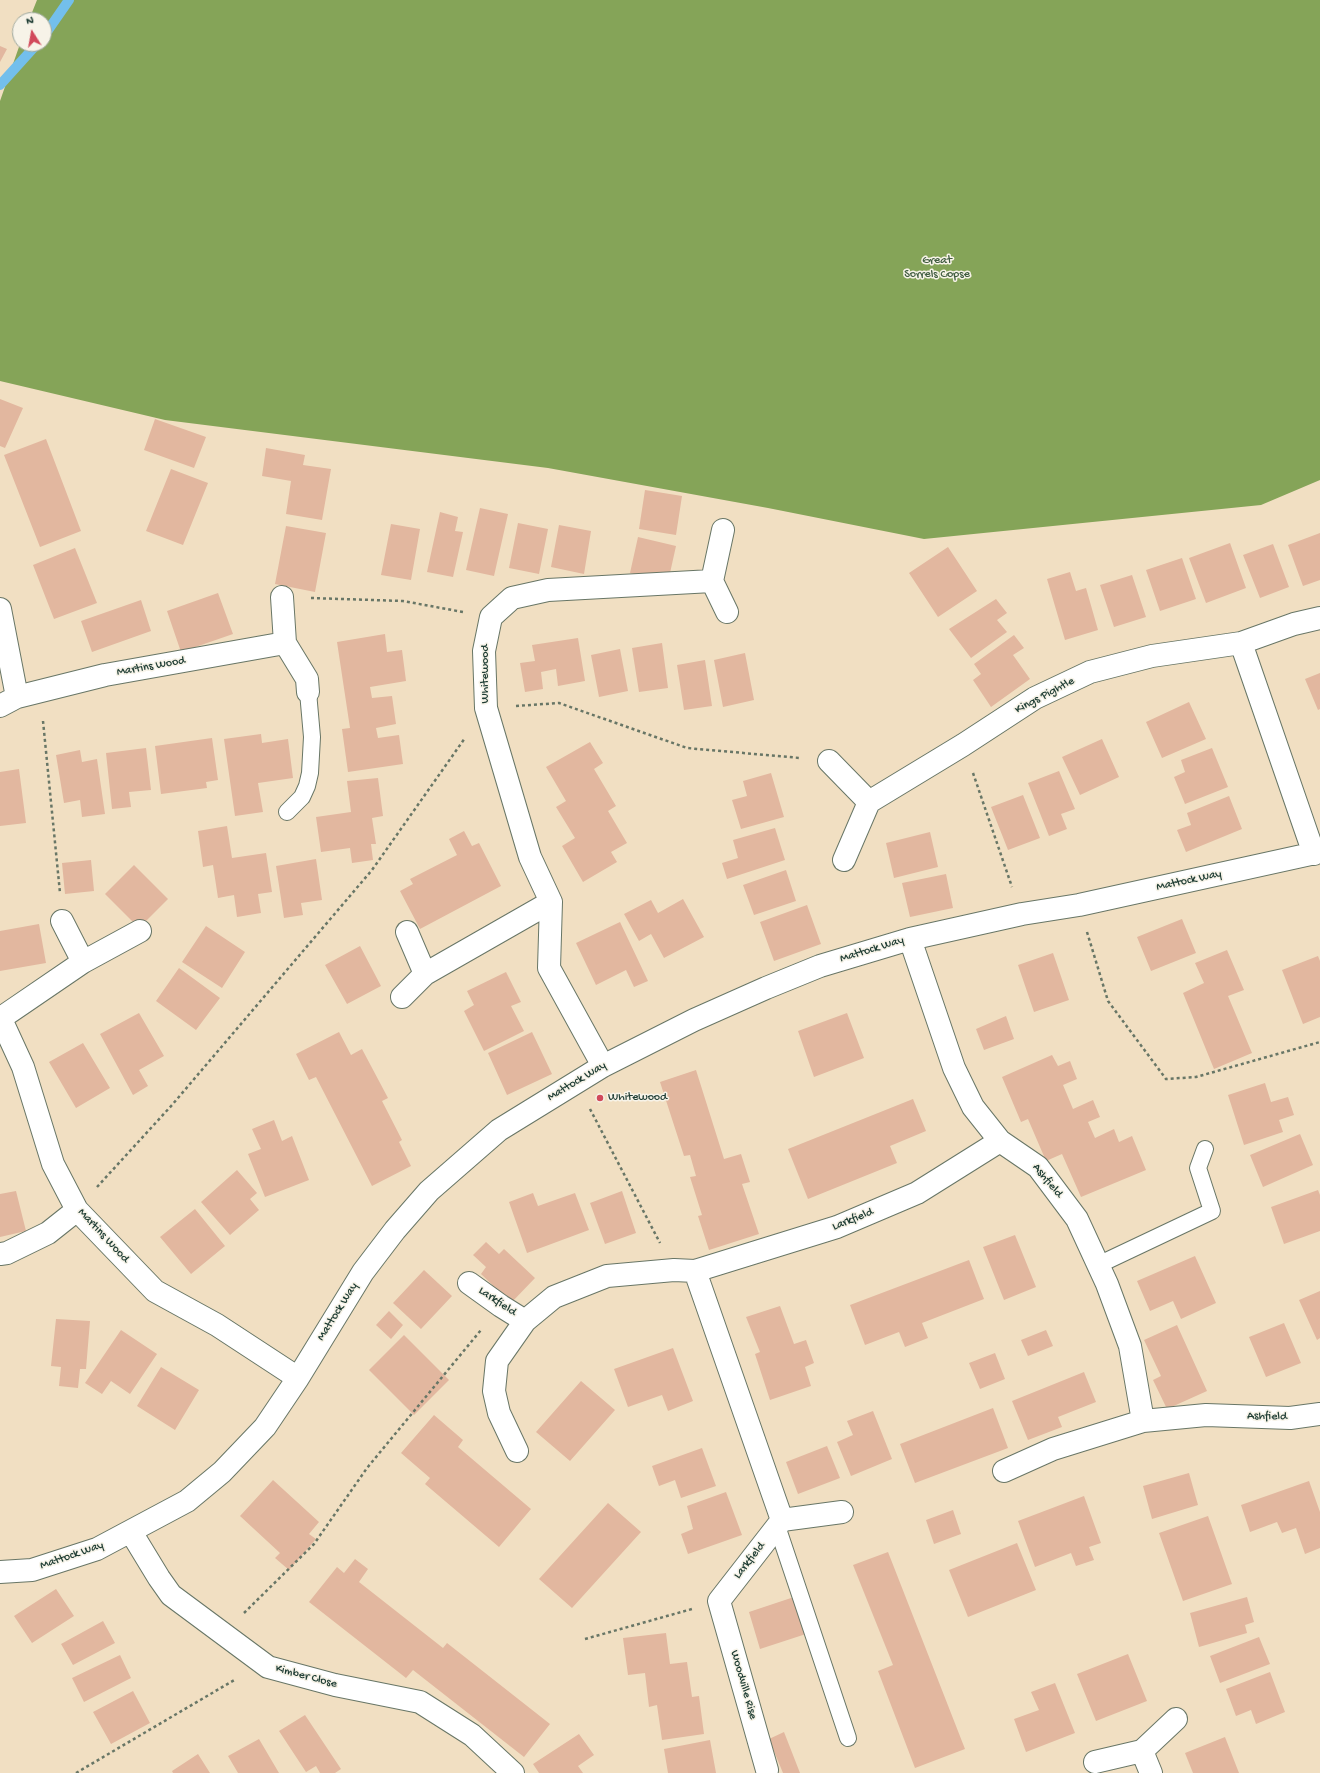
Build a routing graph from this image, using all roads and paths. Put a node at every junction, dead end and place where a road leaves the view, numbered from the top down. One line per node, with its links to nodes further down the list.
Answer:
1 (723, 530): 2 (street)
2 (712, 581): 5 (street); 6 (street)
3 (282, 597): 6 (path); 8 (street)
4 (0, 609): 12 (street, Martins Wood)
5 (727, 612)
6 (491, 617): 13 (street, Whitewood)
7 (1320, 618): 9 (street, Kings Pightle)
8 (285, 643): 10 (street, Martins Wood); 11 (street)
9 (1241, 643): 14 (street, Kings Pightle); 18 (street)
10 (40, 690): 12 (street, Martins Wood); 23 (path)
11 (308, 692): 17 (lane)
12 (9, 702)
13 (486, 708): 15 (path); 20 (street, Whitewood); 36 (path)
14 (963, 745): 16 (street, Kings Pightle); 22 (path)
15 (829, 761): 16 (street)
16 (869, 802): 19 (street)
17 (286, 812)
18 (1317, 853): 21 (street, Mattock Way)
19 (844, 860)
20 (551, 902): 28 (street); 32 (street, Whitewood)
21 (1079, 905): 22 (street, Mattock Way); 31 (path)
22 (1022, 914): 26 (street, Mattock Way)
23 (62, 921): 27 (street)
24 (140, 931): 27 (street, Martins Wood)
25 (407, 932): 28 (street)
26 (910, 939): 32 (street, Mattock Way); 34 (street, Ashfield)
27 (83, 962): 30 (street, Martins Wood)
28 (425, 974): 29 (street)
29 (402, 997)
30 (0, 1018): 36 (street, Martins Wood)
31 (1320, 1042)
32 (603, 1066): 43 (street, Mattock Way)
33 (589, 1108): 39 (path)
34 (1000, 1141): 38 (street, Ashfield); 39 (street, Larkfield)
35 (1205, 1149): 38 (lane)
36 (77, 1210): 37 (street); 43 (street, Martins Wood)
37 (0, 1254)
38 (1098, 1265): 45 (street, Ashfield)
39 (684, 1270): 42 (street, Larkfield); 49 (street)
40 (469, 1283): 41 (street, Larkfield)
41 (500, 1306): 42 (street, Larkfield); 53 (path)
42 (525, 1321): 46 (street, Larkfield)
43 (298, 1378): 50 (street, Mattock Way)
44 (1320, 1414): 45 (street, Ashfield)
45 (1143, 1421): 47 (street, Ashfield)
46 (517, 1450)
47 (1004, 1471)
48 (842, 1512): 49 (street)
49 (779, 1523): 52 (street, Larkfield); 57 (lane)
50 (131, 1532): 51 (street, Mattock Way); 62 (street, Kimber Close)
51 (0, 1572)
52 (719, 1601): 54 (path); 60 (street, Woodville Rise)
53 (242, 1614)
54 (585, 1639)
55 (238, 1678): 61 (path)
56 (1176, 1719): 58 (street)
57 (848, 1738)
58 (1142, 1751): 59 (street); 63 (street)
59 (1095, 1762)
60 (767, 1770)
61 (76, 1773)
62 (513, 1773)
63 (1151, 1773)

